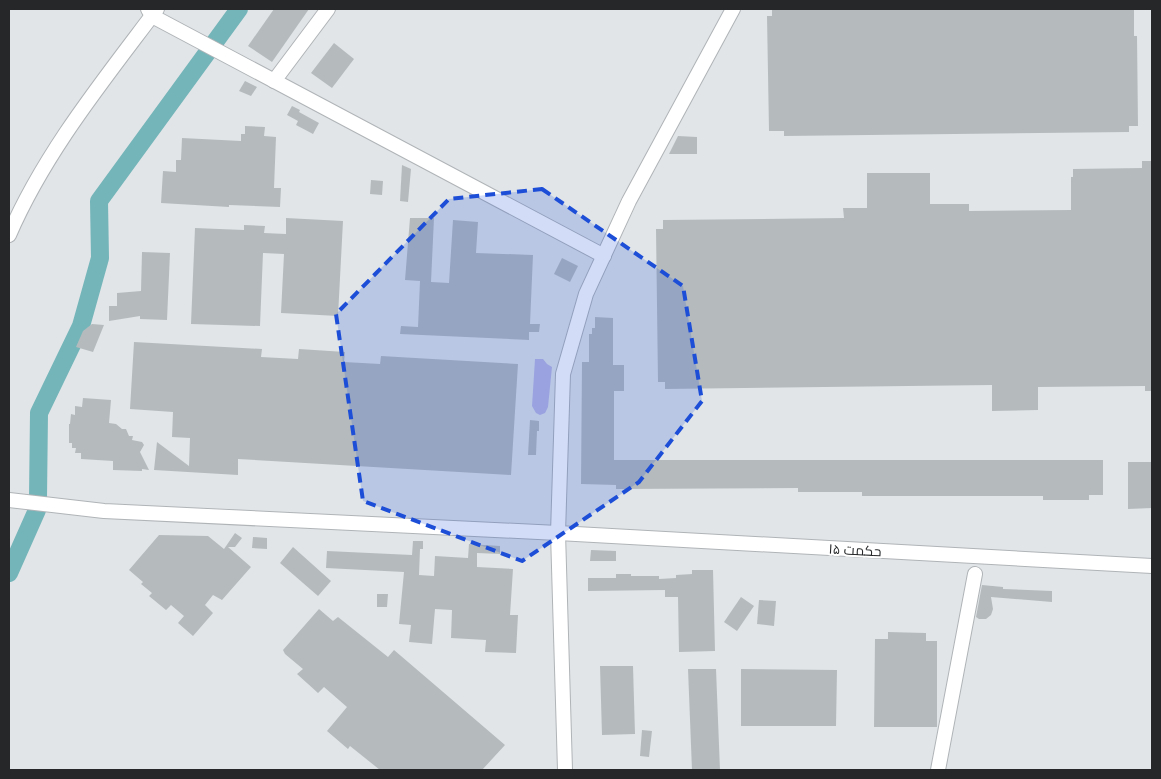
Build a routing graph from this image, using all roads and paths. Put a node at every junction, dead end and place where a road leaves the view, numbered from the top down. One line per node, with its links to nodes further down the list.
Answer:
1 (328, 9): 4 (street)
2 (733, 9): 6 (street)
3 (153, 11): 4 (street); 5 (street)
4 (274, 81): 6 (street)
5 (9, 235)
6 (604, 256): 8 (street)
7 (9, 500): 8 (street, حکمت ۱۵)
8 (558, 533): 9 (street, حکمت ۱۵); 11 (street)
9 (1152, 566)
10 (975, 574): 12 (street)
11 (565, 770)
12 (938, 770)

